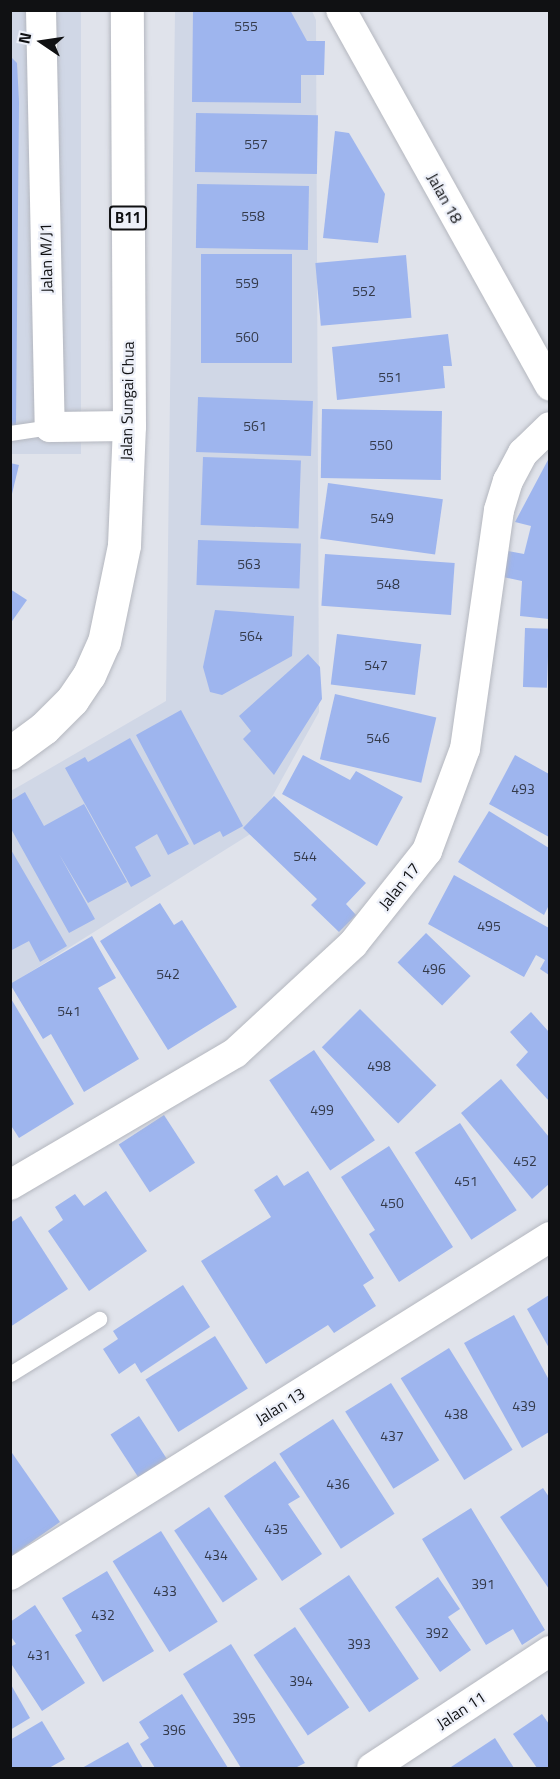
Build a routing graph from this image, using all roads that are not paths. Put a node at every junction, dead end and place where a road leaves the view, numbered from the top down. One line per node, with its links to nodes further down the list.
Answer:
1 (41, 10): 6 (street, Jalan M/J1)
2 (127, 10): 5 (main road, Jalan Sungai Chua / B11)
3 (341, 10): 4 (street, Jalan 18)
4 (549, 386)
5 (129, 426): 6 (street); 9 (main road, Jalan Sungai Chua / B11)
6 (50, 427): 8 (lane)
7 (549, 427): 10 (street, Jalan 17)
8 (10, 433)
9 (10, 753)
10 (10, 1185)
11 (549, 1237): 14 (street, Jalan 13)
12 (99, 1319): 13 (lane)
13 (10, 1374)
14 (10, 1575)
15 (549, 1651): 16 (street, Jalan 11)
16 (372, 1768)

